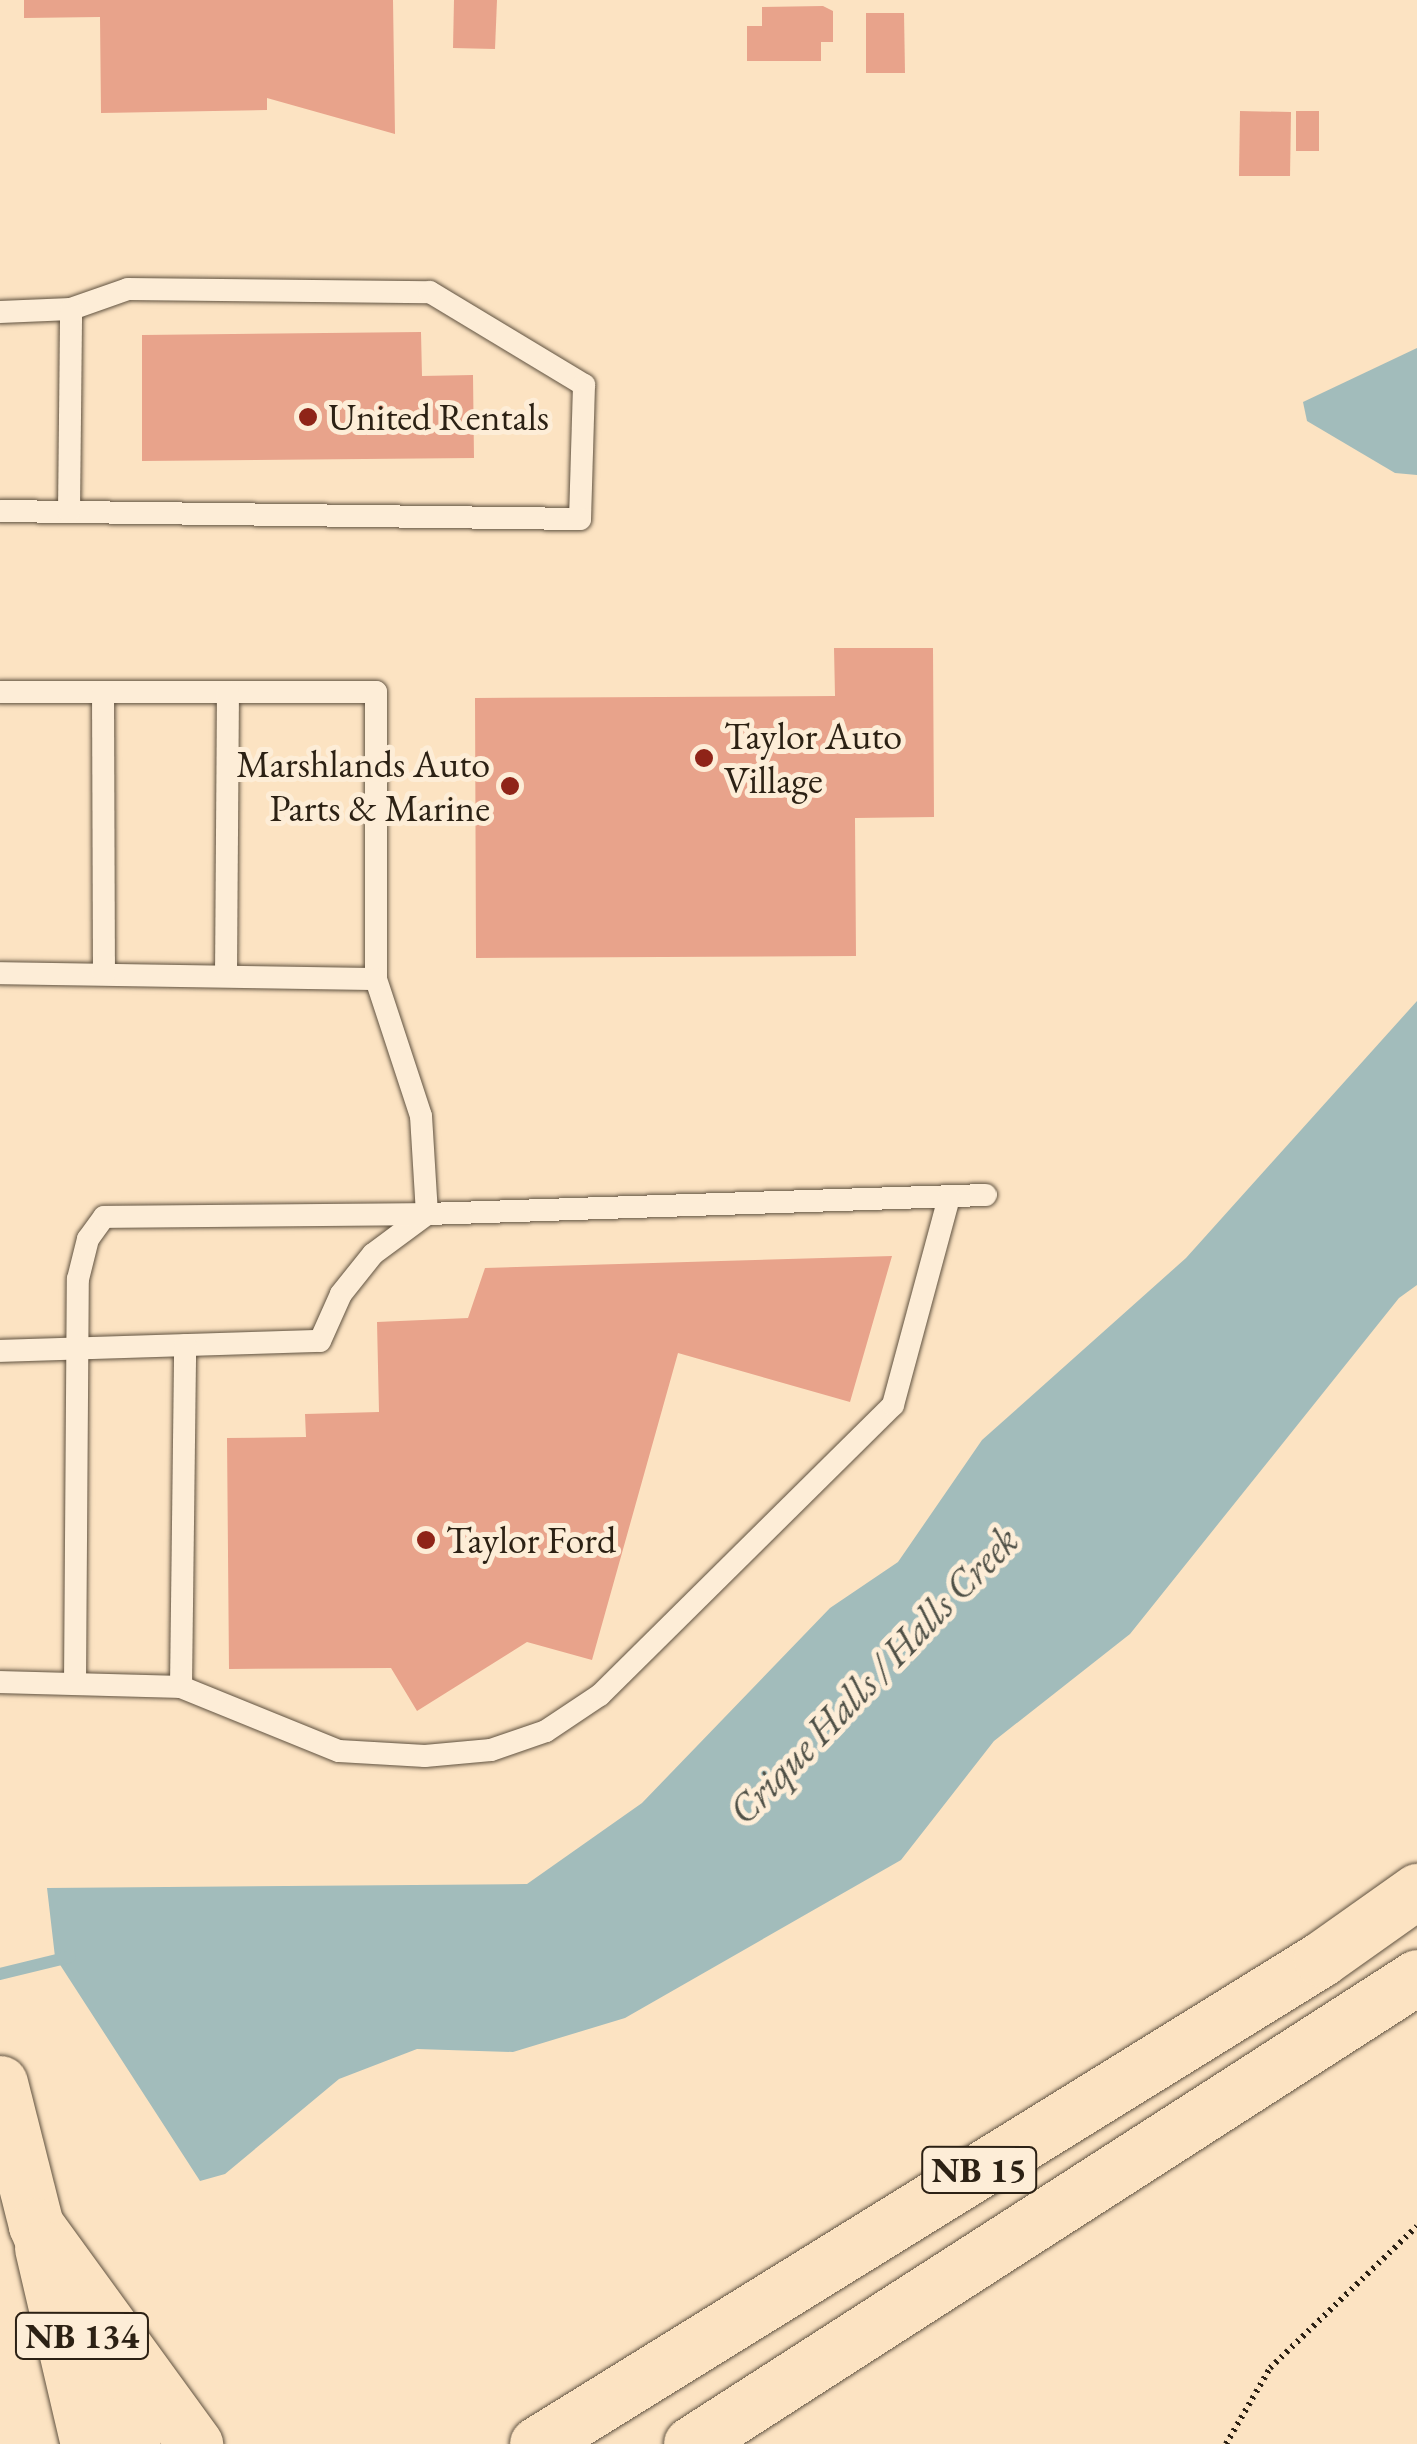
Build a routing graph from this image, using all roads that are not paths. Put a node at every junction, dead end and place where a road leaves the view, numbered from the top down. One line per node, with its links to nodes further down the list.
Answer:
1 (71, 309): 2 (lane); 4 (lane); 4 (lane)
2 (0, 312)
3 (0, 510): 4 (lane)
4 (70, 512)
5 (0, 692): 6 (lane)
6 (103, 692): 7 (lane); 9 (lane)
7 (228, 692): 10 (lane); 11 (lane)
8 (0, 972): 9 (lane)
9 (104, 974): 10 (lane)
10 (226, 976): 11 (lane)
11 (376, 979): 14 (lane)
12 (986, 1195): 13 (lane)
13 (949, 1196): 14 (lane); 20 (lane)
14 (427, 1214): 15 (lane); 16 (lane)
15 (185, 1345): 16 (lane); 20 (lane)
16 (78, 1348): 17 (lane); 19 (lane)
17 (0, 1351)
18 (0, 1682): 19 (lane)
19 (75, 1684): 20 (lane)
20 (181, 1687)
21 (1417, 1891): 28 (main road, NB 15)
22 (1417, 1977): 29 (main road, NB 15)
23 (3, 2099): 24 (main road, NB 134)
24 (36, 2226): 25 (main road); 26 (main road, NB 134); 27 (main road)
25 (88, 2444)
26 (133, 2444)
27 (195, 2444)
28 (537, 2444)
29 (690, 2444)

